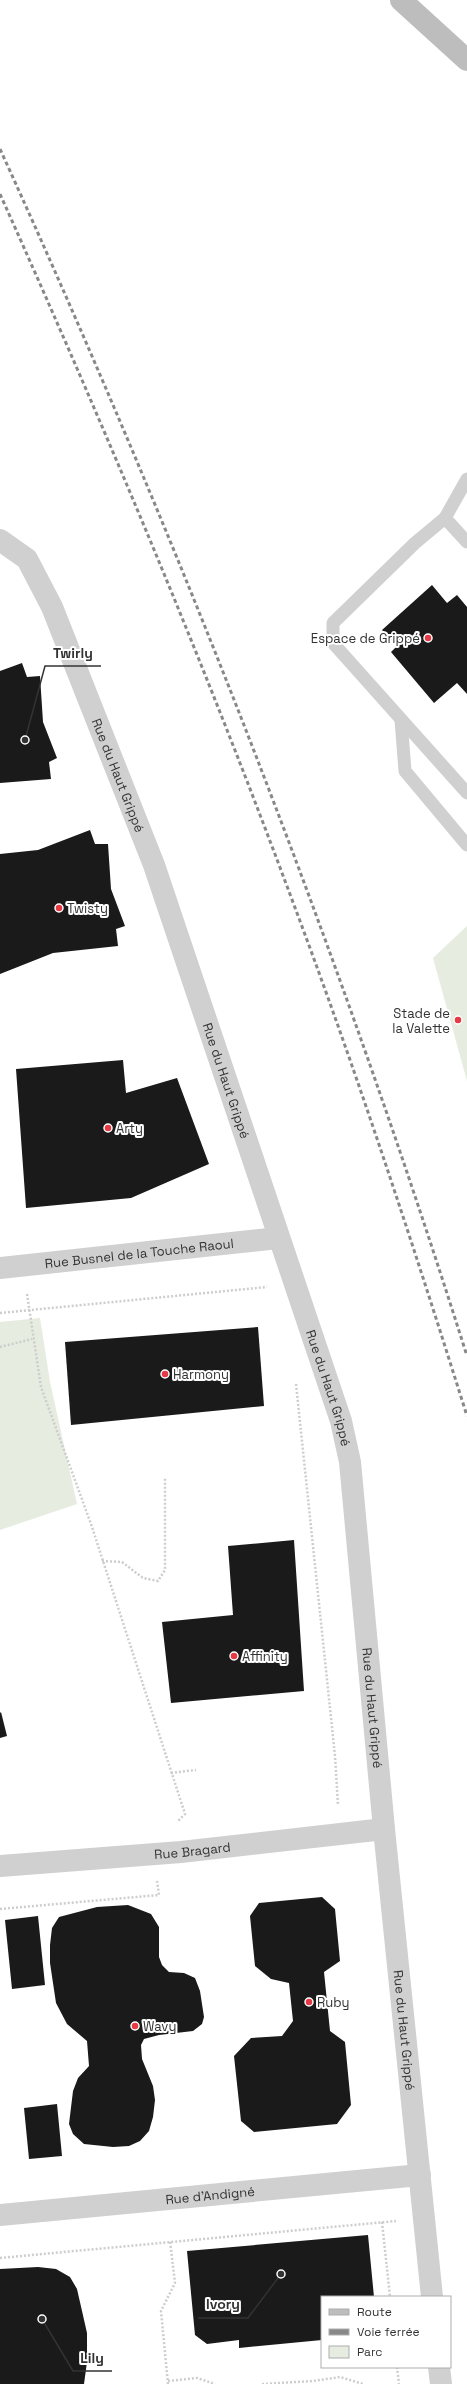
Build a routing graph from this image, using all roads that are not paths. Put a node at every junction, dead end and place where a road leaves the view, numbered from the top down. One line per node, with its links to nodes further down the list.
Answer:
1 (401, 0): 2 (street)
2 (467, 60)
3 (467, 479): 4 (lane)
4 (445, 518): 6 (lane); 7 (lane)
5 (0, 540): 10 (street, Rue du Haut Grippé)
6 (467, 542)
7 (401, 720): 8 (lane); 9 (lane)
8 (467, 793)
9 (467, 846)
10 (278, 1238): 11 (street, Rue Busnel de la Touche Raoul); 12 (street, Rue du Haut Grippé)
11 (0, 1268)
12 (384, 1829): 13 (street, Rue Bragard); 14 (street, Rue du Haut Grippé)
13 (0, 1866)
14 (420, 2176): 15 (street, Rue d'Andigné); 16 (street, Rue du Haut Grippé)
15 (0, 2215)
16 (432, 2296)
17 (439, 2368): 18 (street)
18 (441, 2384)

